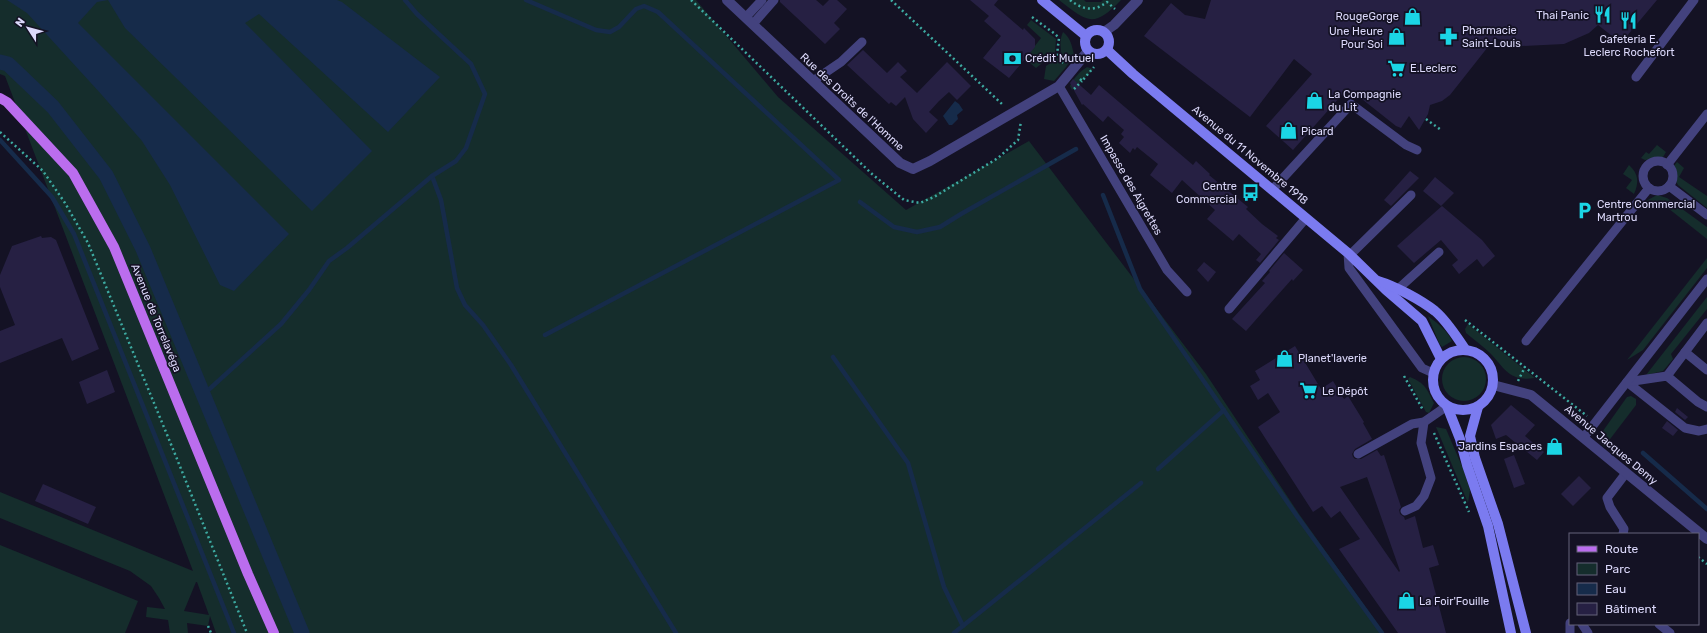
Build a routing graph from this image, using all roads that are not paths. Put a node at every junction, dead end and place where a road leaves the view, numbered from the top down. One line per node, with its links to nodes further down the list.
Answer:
1 (727, 0): 7 (street, Rue des Droits de l'Homme)
2 (762, 0): 7 (lane)
3 (774, 0): 7 (lane)
4 (1042, 0): 9 (main road)
5 (1138, 0): 8 (street)
6 (1694, 0): 13 (lane)
7 (749, 21): 14 (street, Rue des Droits de l'Homme)
8 (1104, 32): 9 (main road); 11 (main road)
9 (1086, 36): 12 (main road)
10 (862, 42): 14 (lane)
11 (1107, 50): 12 (main road); 22 (main road, Avenue du 11 Novembre 1918)
12 (1088, 51): 15 (street, Rue des Droits de l'Homme)
13 (1636, 77)
14 (813, 81): 15 (street, Rue des Droits de l'Homme)
15 (1060, 86): 31 (lane, Impasse des Aigrettes)
16 (0, 98): 54 (main road, Avenue de Torrelavéga)
17 (1707, 114): 19 (lane)
18 (1417, 150): 22 (lane)
19 (1667, 165): 20 (lane); 21 (lane)
20 (1669, 186): 21 (lane); 24 (lane)
21 (1649, 188): 34 (lane)
22 (1272, 190): 25 (main road, Avenue du 11 Novembre 1918)
23 (1411, 195): 27 (lane)
24 (1707, 215)
25 (1306, 218): 27 (main road, Avenue du 11 Novembre 1918); 32 (lane)
26 (1439, 252): 30 (lane)
27 (1349, 254): 29 (main road, Avenue du 11 Novembre 1918); 39 (lane)
28 (1707, 279): 41 (lane)
29 (1376, 280): 30 (main road, Avenue du 11 Novembre 1918); 37 (main road, Avenue du 11 Novembre 1918)
30 (1398, 288): 35 (main road, Avenue du 11 Novembre 1918)
31 (1187, 292)
32 (1229, 309)
33 (1707, 325): 36 (lane)
34 (1526, 342)
35 (1465, 349): 37 (main road); 42 (main road)
36 (1685, 352): 38 (lane); 40 (lane)
37 (1441, 359): 39 (main road)
38 (1707, 370)
39 (1434, 373): 43 (main road)
40 (1667, 376): 41 (lane); 45 (lane)
41 (1627, 382): 47 (lane); 48 (lane)
42 (1493, 385): 44 (main road); 48 (street, Avenue Jacques Demy)
43 (1447, 406): 44 (main road); 46 (lane); 58 (main road)
44 (1478, 407): 59 (main road)
45 (1707, 407)
46 (1426, 421): 49 (lane); 51 (lane)
47 (1707, 429)
48 (1584, 437): 50 (street, Avenue Jacques Demy)
49 (1358, 454)
50 (1626, 473): 52 (lane); 53 (street, Avenue Jacques Demy)
51 (1405, 511)
52 (1623, 533)
53 (1707, 538)
54 (248, 574): 56 (main road, Avenue de Torrelavéga); 57 (main road, Avenue de Torrelavéga)
55 (1660, 625): 60 (lane)
56 (269, 633)
57 (274, 633)
58 (1511, 633)
59 (1526, 633)
60 (1670, 633)

